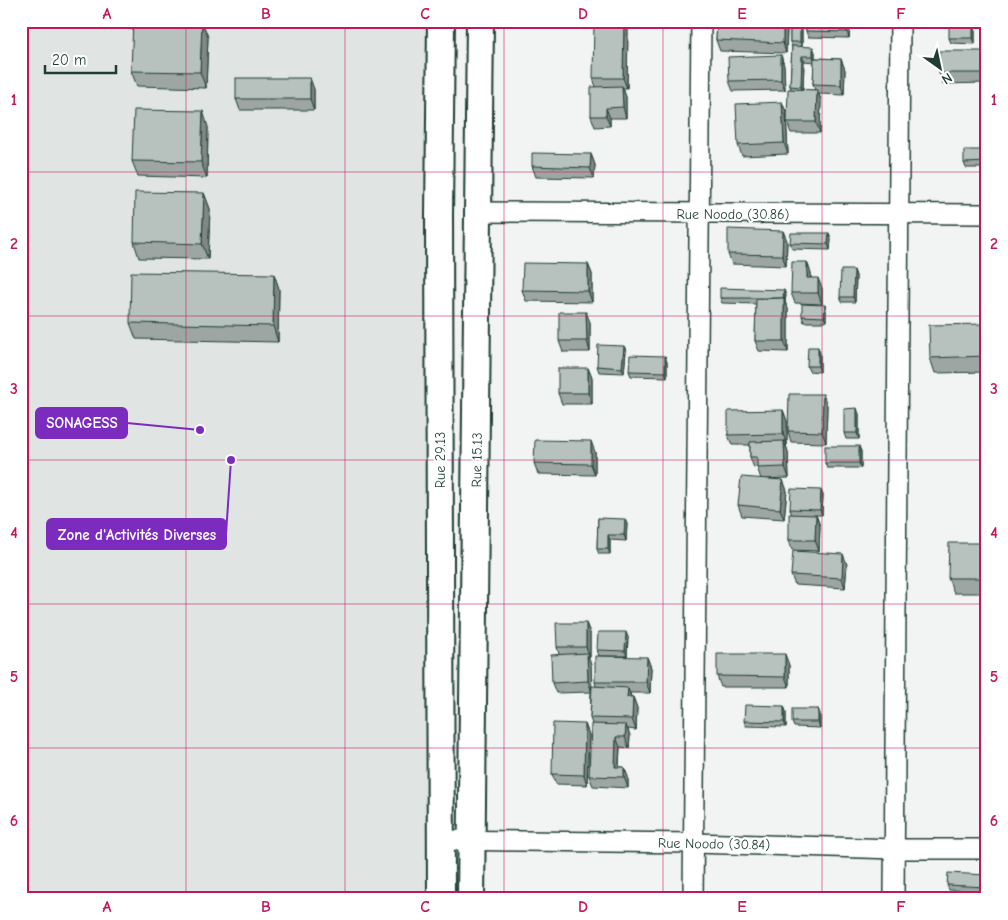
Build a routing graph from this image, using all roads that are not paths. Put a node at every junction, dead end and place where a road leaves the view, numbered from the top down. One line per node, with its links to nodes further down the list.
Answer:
1 (441, 21): 9 (main road, Rue 29.13)
2 (480, 21): 5 (main road, Rue 15.13)
3 (701, 21): 6 (street)
4 (900, 21): 7 (street)
5 (479, 212): 6 (street, Rue Noodo (30.86)); 10 (main road, Rue 15.13)
6 (699, 214): 7 (street, Rue Noodo (30.86)); 11 (street)
7 (898, 214): 8 (street, Rue Noodo (30.86)); 12 (street)
8 (987, 214)
9 (441, 840): 10 (street, Rue Noodo (30.84)); 14 (main road, Rue 29.13)
10 (473, 841): 11 (street, Rue Noodo (30.84)); 15 (main road, Rue 15.13)
11 (693, 843): 12 (street, Rue Noodo (30.84)); 16 (street)
12 (895, 849): 13 (street, Rue Noodo (30.84)); 17 (street)
13 (987, 849)
14 (441, 899)
15 (471, 899)
16 (693, 899)
17 (894, 899)

